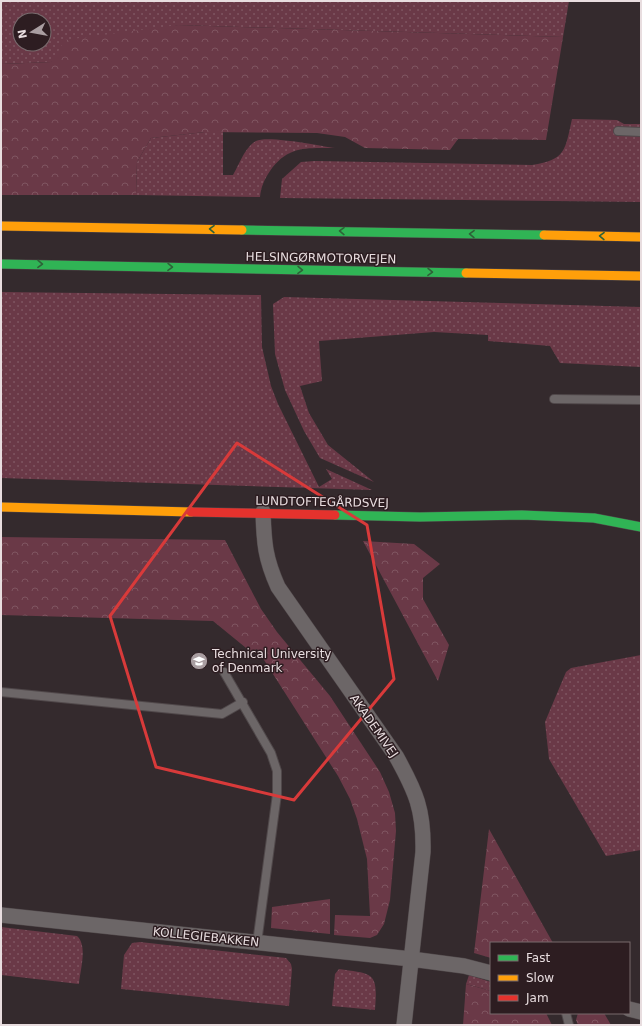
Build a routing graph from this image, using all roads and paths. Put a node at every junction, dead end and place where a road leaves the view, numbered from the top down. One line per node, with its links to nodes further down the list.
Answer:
1 (618, 131): 2 (lane)
2 (641, 132)
3 (1, 226): 4 (main road, one-way to 3)
4 (641, 237)
5 (1, 264): 6 (main road, HELSINGØRMOTORVEJEN, one-way to 6)
6 (641, 276)
7 (554, 399): 8 (lane)
8 (641, 400)
9 (1, 507): 10 (main road, LUNDTOFTEGÅRDSVEJ)
10 (264, 512): 11 (main road, LUNDTOFTEGÅRDSVEJ); 17 (street, AKADEMIVEJ)
11 (641, 527)
12 (224, 672): 14 (lane)
13 (1, 692): 14 (lane)
14 (243, 702): 16 (lane)
15 (1, 915): 16 (street, KOLLEGIEBAKKEN)
16 (257, 943): 17 (street, KOLLEGIEBAKKEN)
17 (411, 959): 18 (street); 22 (street, AKADEMIVEJ)
18 (490, 974)
19 (630, 1008): 20 (street)
20 (641, 1012)
21 (566, 1014): 23 (lane)
22 (404, 1025)
23 (568, 1025)

